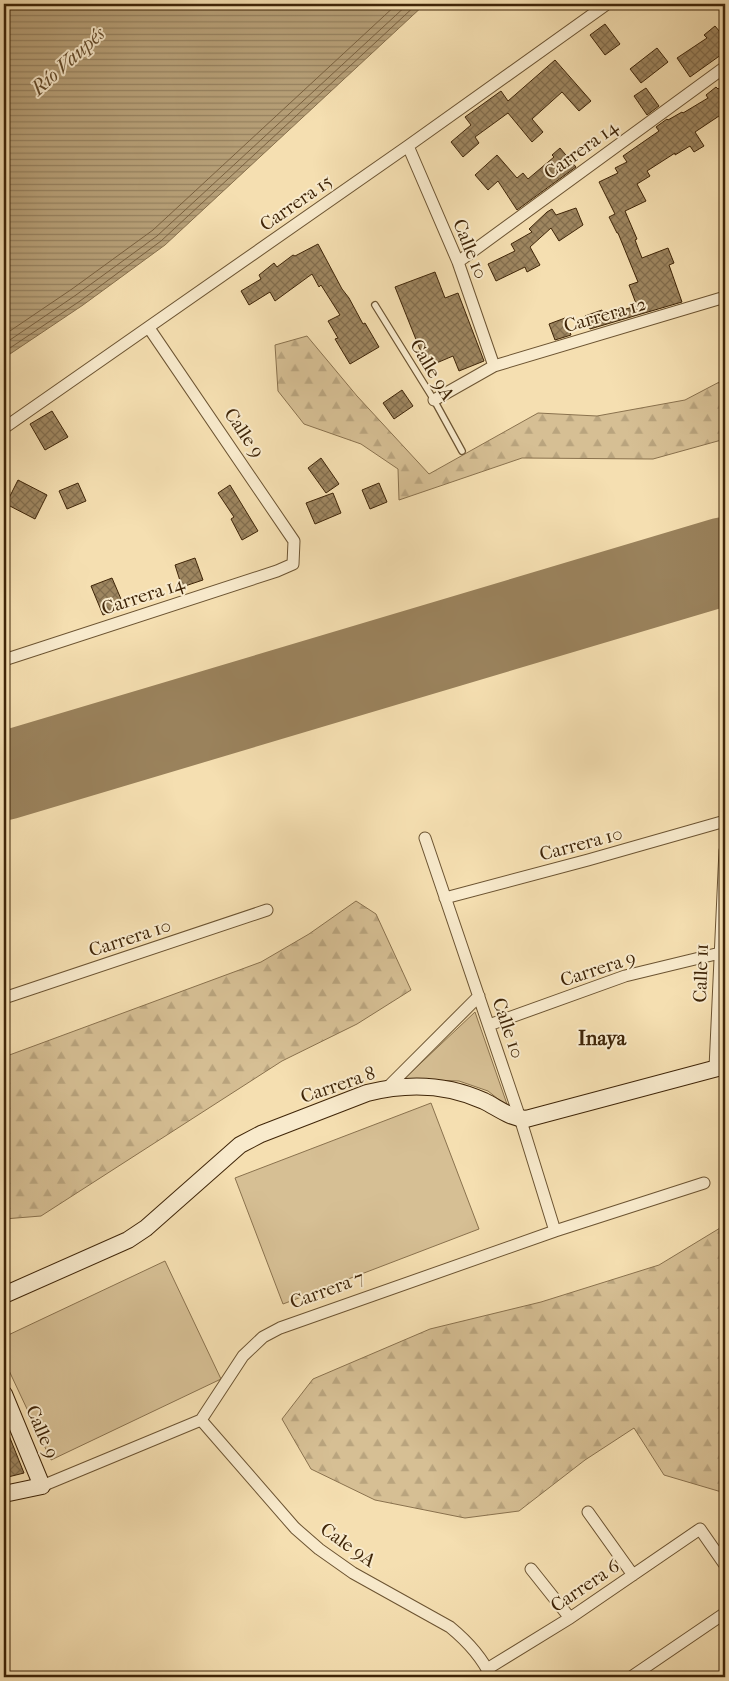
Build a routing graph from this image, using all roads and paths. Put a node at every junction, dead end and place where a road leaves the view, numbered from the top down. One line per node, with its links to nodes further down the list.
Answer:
1 (607, 4): 3 (street, Carrera 15)
2 (725, 67): 4 (street, Carrera 14)
3 (408, 146): 4 (street, Calle 10); 7 (street, Carrera 15)
4 (458, 262): 8 (street, Calle 10)
5 (725, 298): 8 (street, Carrera 12)
6 (375, 305): 9 (lane, Calle 9A)
7 (149, 328): 10 (street, Carrera 15); 12 (street, Calle 9)
8 (494, 366): 9 (street, Carrera 12)
9 (434, 400): 11 (lane, Calle 9A)
10 (4, 428)
11 (462, 451)
12 (293, 564): 13 (street, Carrera 14)
13 (4, 660)
14 (725, 821): 17 (street, Carrera 10)
15 (425, 838): 17 (street, Calle 10)
16 (725, 850): 19 (street, Calle 11)
17 (446, 898): 20 (street, Calle 10)
18 (267, 910): 21 (street, Carrera 10)
19 (720, 953): 22 (street, Carrera 9); 23 (street, Calle 11)
20 (479, 996): 22 (street, Calle 10); 24 (street)
21 (4, 998)
22 (489, 1025): 25 (street, Calle 10)
23 (720, 1067): 25 (street)
24 (387, 1088): 25 (street, Carrera 8); 28 (street, Carrera 8)
25 (520, 1118): 27 (street, Calle 10)
26 (704, 1183): 27 (street, Carrera 7)
27 (555, 1231): 30 (street, Carrera 7)
28 (4, 1295)
29 (4, 1394): 31 (street, Calle 9)
30 (201, 1420): 31 (street); 39 (street, Cale 9A)
31 (42, 1486): 32 (street)
32 (4, 1494)
33 (588, 1512): 36 (street)
34 (725, 1566): 36 (street, Carrera 6)
35 (531, 1569): 38 (street)
36 (633, 1575): 38 (street, Carrera 6)
37 (725, 1613): 40 (street)
38 (570, 1618): 39 (street, Carrera 6)
39 (489, 1673)
40 (631, 1677)

